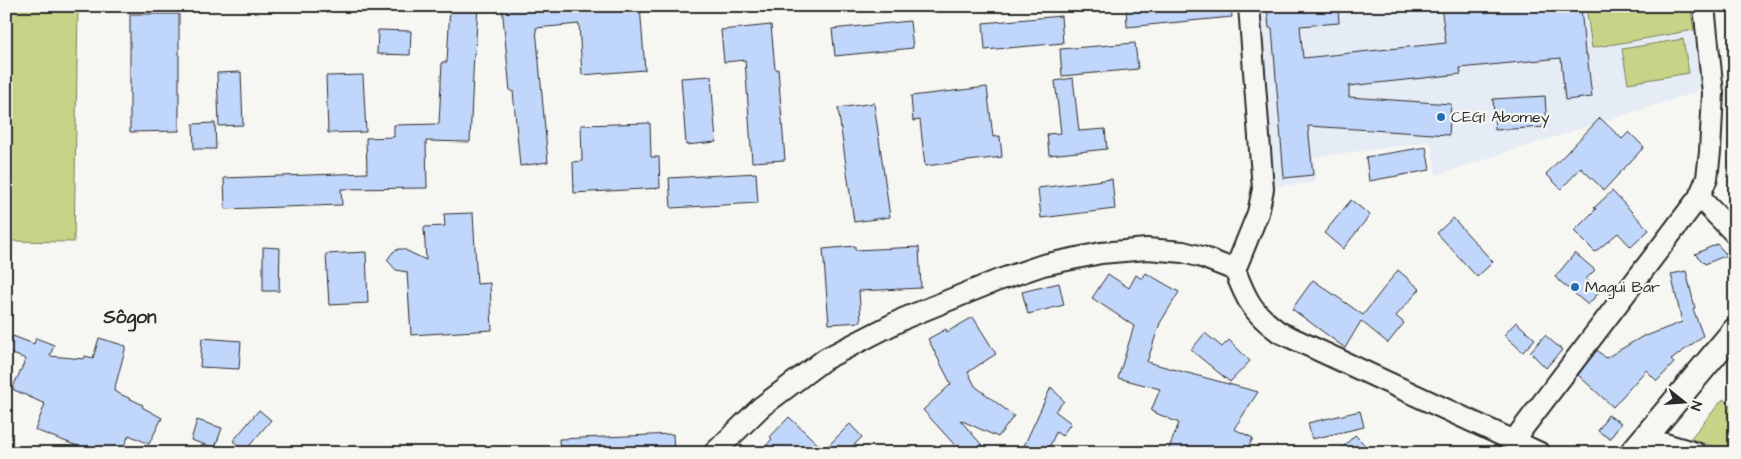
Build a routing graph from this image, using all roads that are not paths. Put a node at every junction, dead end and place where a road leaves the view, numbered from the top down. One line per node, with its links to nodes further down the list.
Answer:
1 (1249, 6): 5 (street)
2 (1704, 6): 3 (street)
3 (1699, 198): 4 (street); 7 (street)
4 (1735, 234)
5 (1235, 270): 7 (street); 9 (street)
6 (1735, 330): 8 (street)
7 (1514, 440): 10 (street)
8 (1639, 445): 11 (street)
9 (714, 453)
10 (1540, 453)
11 (1696, 453)

